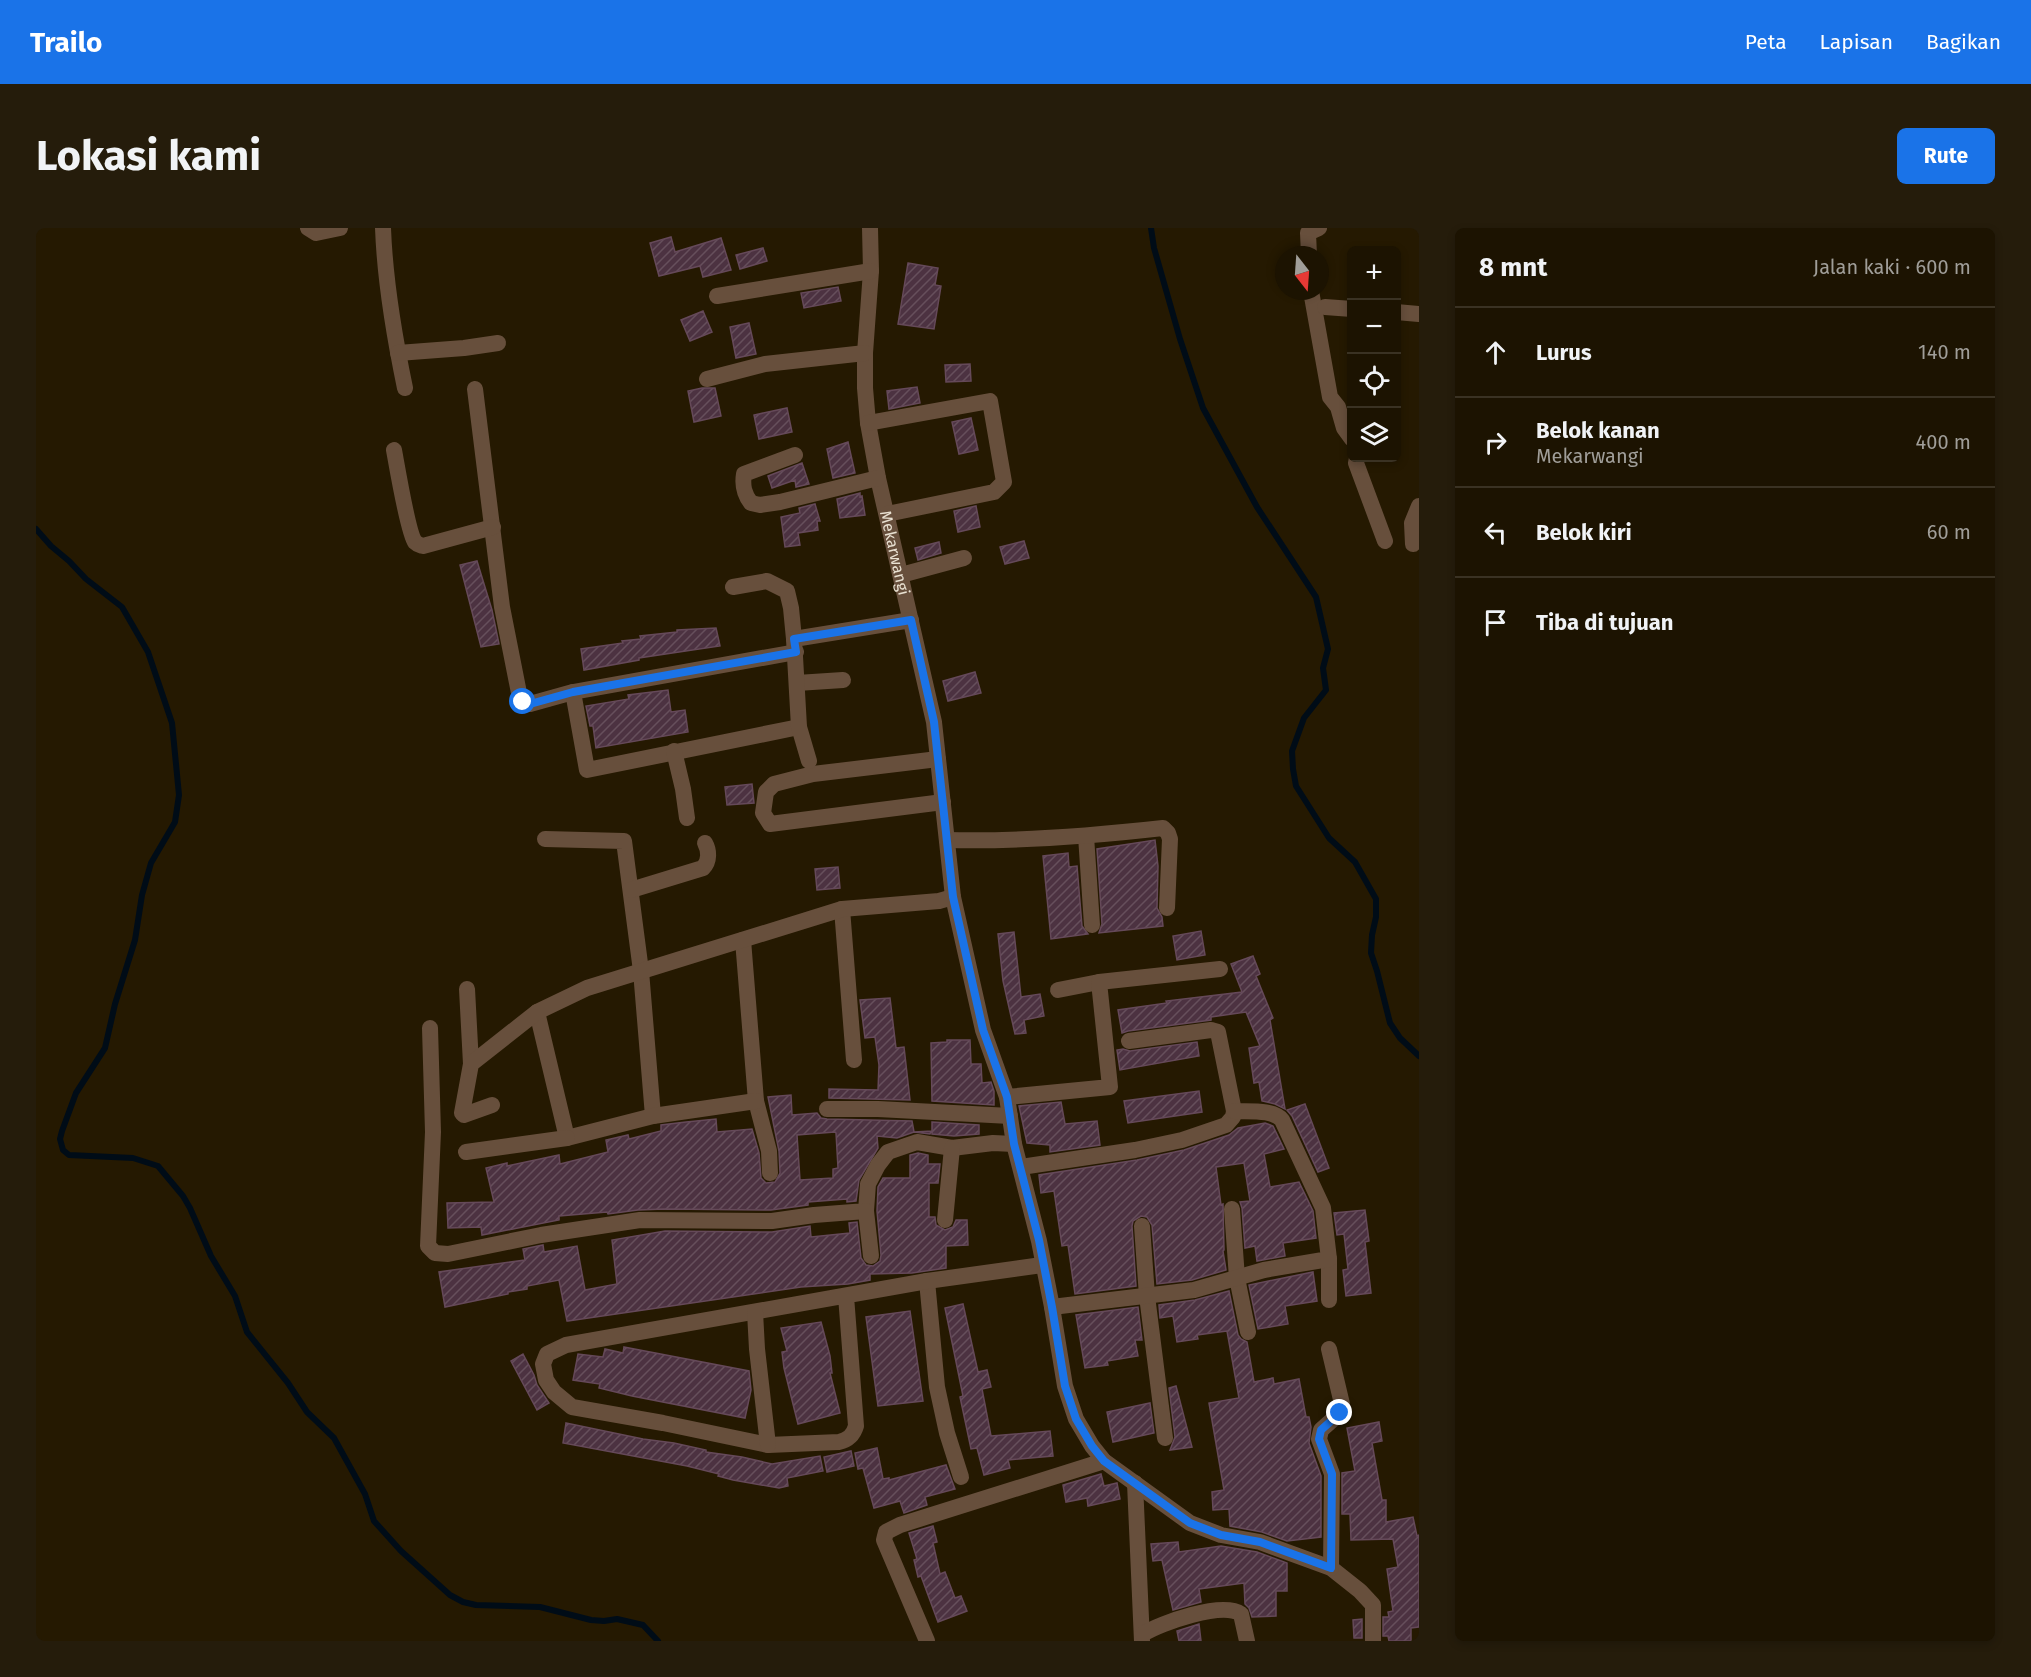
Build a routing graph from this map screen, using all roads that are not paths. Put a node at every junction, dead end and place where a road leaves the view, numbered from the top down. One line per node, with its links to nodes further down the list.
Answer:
1 (308, 228): 2 (street)
2 (340, 228)
3 (383, 228): 15 (street)
4 (870, 228): 7 (street, Mekarwangi)
5 (1319, 228): 6 (street)
6 (1309, 246)
7 (871, 272): 8 (street); 16 (street, Mekarwangi)
8 (717, 296)
9 (1313, 300): 21 (street)
10 (1325, 307): 11 (street)
11 (1347, 309)
12 (1401, 312): 13 (street)
13 (1419, 314)
14 (498, 343): 15 (street)
15 (398, 353): 18 (street)
16 (865, 353): 17 (street); 20 (street, Mekarwangi)
17 (707, 379)
18 (405, 388)
19 (475, 389): 28 (street)
20 (868, 423): 25 (street, Mekarwangi); 27 (street)
21 (1347, 432)
22 (394, 450): 28 (street)
23 (795, 456): 25 (street)
24 (1356, 462): 29 (street)
25 (878, 478): 27 (street, Mekarwangi)
26 (1419, 506): 30 (street)
27 (887, 514): 32 (street, Mekarwangi)
28 (493, 527): 38 (street)
29 (1385, 541)
30 (1413, 544)
31 (964, 558): 32 (street)
32 (900, 575): 34 (street, Mekarwangi)
33 (733, 587): 35 (street)
34 (911, 620): 35 (street); 41 (street, Mekarwangi)
35 (795, 645): 37 (street); 38 (street)
36 (843, 680): 37 (street)
37 (797, 683): 39 (street)
38 (573, 692): 40 (street)
39 (799, 727): 40 (street); 42 (street)
40 (674, 751): 44 (street)
41 (938, 759): 43 (street, Mekarwangi); 43 (street)
42 (809, 761)
43 (943, 802): 47 (street, Mekarwangi)
44 (687, 818)
45 (1086, 836): 47 (street); 51 (street); 53 (street)
46 (545, 839): 49 (street)
47 (947, 840): 50 (street, Mekarwangi)
48 (705, 843): 49 (street)
49 (631, 890): 56 (street)
50 (953, 897): 52 (street); 65 (street, Mekarwangi)
51 (1167, 908)
52 (842, 909): 54 (street); 63 (street)
53 (1092, 925)
54 (743, 940): 56 (street); 66 (street)
55 (1220, 969): 57 (street)
56 (641, 971): 60 (street); 70 (street)
57 (1099, 982): 59 (street); 65 (street)
58 (467, 989): 64 (street)
59 (1058, 990)
60 (537, 1012): 64 (street); 72 (street)
61 (430, 1028): 79 (street)
62 (1129, 1041): 69 (street)
63 (854, 1060)
64 (471, 1064): 67 (street)
65 (1007, 1097): 71 (street, Mekarwangi)
66 (756, 1101): 70 (street); 77 (street)
67 (492, 1105)
68 (827, 1109): 71 (street)
69 (1234, 1111): 76 (street); 83 (street)
70 (653, 1116): 72 (street)
71 (1010, 1116): 73 (street, Mekarwangi)
72 (567, 1138): 75 (street)
73 (1014, 1144): 74 (street); 76 (street, Mekarwangi)
74 (952, 1148): 79 (street); 80 (street)
75 (466, 1152)
76 (1021, 1167): 84 (street, Mekarwangi)
77 (770, 1173)
78 (1232, 1209): 85 (street)
79 (866, 1211): 82 (street)
80 (945, 1220)
81 (1142, 1226): 88 (street)
82 (871, 1256)
83 (1329, 1259): 85 (street); 89 (street)
84 (1042, 1265): 86 (street); 90 (street, Mekarwangi)
85 (1237, 1278): 88 (street); 92 (street)
86 (927, 1281): 87 (street); 97 (street)
87 (846, 1296): 91 (street); 95 (street)
88 (1147, 1296): 90 (street); 94 (street)
89 (1329, 1300)
90 (1052, 1307): 96 (street, Mekarwangi)
91 (755, 1312): 95 (street); 95 (street)
92 (1248, 1332)
93 (1329, 1349): 99 (street)
94 (1165, 1438)
95 (768, 1445)
96 (1104, 1461): 98 (street, Mekarwangi); 101 (street)
97 (961, 1477)
98 (1135, 1483): 99 (street, Mekarwangi); 100 (street)
99 (1331, 1568): 103 (street, Mekarwangi)
100 (1143, 1637): 102 (street)
101 (927, 1641)
102 (1248, 1641)
103 (1372, 1641)

